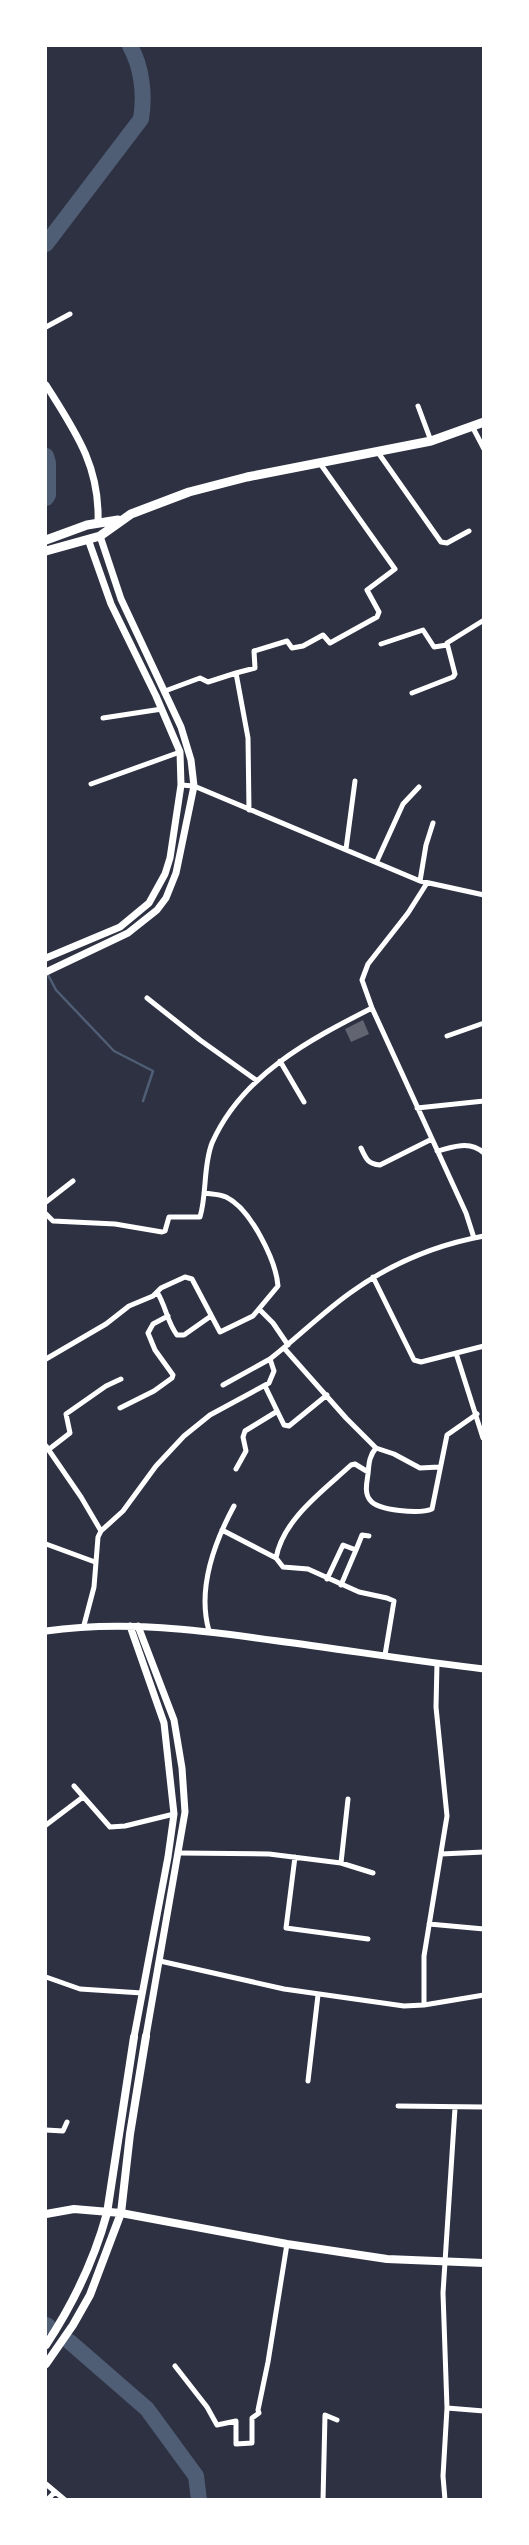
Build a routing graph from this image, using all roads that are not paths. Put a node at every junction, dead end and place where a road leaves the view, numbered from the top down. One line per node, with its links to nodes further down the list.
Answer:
1 (70, 314): 2 (street)
2 (46, 327)
3 (46, 385): 12 (street)
4 (418, 405): 7 (street)
5 (484, 422): 6 (highway)
6 (472, 426): 7 (highway); 8 (street)
7 (431, 441): 9 (highway)
8 (484, 449)
9 (377, 451): 10 (highway); 14 (street)
10 (319, 462): 11 (highway); 24 (street)
11 (121, 520): 12 (highway); 15 (highway)
12 (98, 522): 13 (highway); 15 (highway)
13 (87, 525): 16 (highway); 17 (highway)
14 (469, 531)
15 (100, 536): 16 (highway); 19 (street)
16 (88, 539): 18 (highway); 20 (street)
17 (46, 540)
18 (46, 551)
19 (121, 599): 20 (street); 25 (street)
20 (111, 604): 27 (street)
21 (484, 620): 23 (street)
22 (381, 645): 23 (street)
23 (447, 645): 26 (street)
24 (236, 673): 25 (street); 35 (street)
25 (165, 691): 33 (street)
26 (412, 694)
27 (162, 709): 28 (street); 29 (street)
28 (103, 718)
29 (180, 752): 31 (street); 32 (street)
30 (355, 781): 37 (street)
31 (91, 784)
32 (181, 785): 33 (street); 38 (street)
33 (194, 786): 35 (street); 39 (street)
34 (419, 787): 40 (street)
35 (249, 810): 37 (street)
36 (433, 823): 41 (street)
37 (346, 849): 40 (street)
38 (170, 858): 39 (street); 43 (street)
39 (179, 859): 44 (street)
40 (376, 861): 41 (street)
41 (424, 882): 42 (street); 48 (street)
42 (484, 895)
43 (130, 921): 44 (street); 45 (street)
44 (138, 927): 46 (street)
45 (46, 958)
46 (48, 971)
47 (146, 998): 52 (street)
48 (372, 1008): 51 (street); 55 (street)
49 (484, 1023): 50 (street)
50 (447, 1036)
51 (280, 1061): 52 (street); 54 (street)
52 (256, 1080): 61 (street)
53 (484, 1101): 55 (street)
54 (304, 1102)
55 (417, 1108): 56 (street)
56 (432, 1139): 57 (street); 58 (street)
57 (360, 1148)
58 (437, 1150): 59 (street); 65 (street)
59 (484, 1153)
60 (73, 1181): 62 (street)
61 (204, 1193): 63 (street); 68 (street)
62 (46, 1202)
63 (46, 1214)
64 (484, 1236): 65 (street)
65 (474, 1238): 66 (street)
66 (373, 1277): 71 (street); 73 (street)
67 (158, 1292): 69 (street); 70 (street); 74 (street)
68 (259, 1309): 70 (street); 71 (street)
69 (168, 1315): 70 (street); 80 (street)
70 (211, 1316)
71 (286, 1346): 75 (street); 79 (street)
72 (484, 1346): 73 (street)
73 (456, 1353): 82 (street)
74 (46, 1359)
75 (270, 1359): 77 (street); 78 (street)
76 (121, 1379): 84 (street)
77 (223, 1385)
78 (265, 1386): 81 (street); 91 (street)
79 (327, 1395): 81 (street); 85 (street)
80 (120, 1408)
81 (276, 1412): 87 (street)
82 (477, 1414): 83 (street); 86 (street)
83 (483, 1438)
84 (47, 1448): 91 (street)
85 (376, 1448): 86 (street); 88 (street)
86 (439, 1467): 88 (street)
87 (236, 1469)
88 (368, 1472): 95 (street)
89 (234, 1506): 90 (street)
90 (222, 1530): 95 (street); 102 (street)
91 (101, 1531): 96 (street)
92 (369, 1536): 94 (street)
93 (46, 1544): 96 (street)
94 (356, 1550): 97 (street); 98 (street)
95 (276, 1558): 97 (street)
96 (95, 1562): 99 (street)
97 (327, 1579): 98 (street)
98 (341, 1585): 103 (street)
99 (84, 1625): 100 (street); 101 (street)
100 (134, 1626): 102 (street); 106 (street); 107 (street)
101 (46, 1631)
102 (209, 1631): 103 (street)
103 (385, 1656): 104 (street)
104 (437, 1663): 105 (street); 117 (street)
105 (484, 1669)
106 (167, 1699): 107 (street); 108 (street)
107 (159, 1702): 109 (street)
108 (182, 1768): 109 (street); 116 (street)
109 (170, 1772): 113 (street)
110 (74, 1786): 111 (street)
111 (83, 1797): 113 (street); 114 (street)
112 (348, 1799): 119 (street)
113 (174, 1814): 126 (street)
114 (46, 1825)
115 (484, 1852): 117 (street)
116 (179, 1853): 118 (street); 124 (street)
117 (441, 1854): 121 (street)
118 (295, 1857): 119 (street); 123 (street)
119 (341, 1863): 120 (street)
120 (373, 1873)
121 (429, 1924): 122 (street); 129 (street)
122 (484, 1929)
123 (368, 1939)
124 (159, 1961): 127 (street); 130 (street)
125 (46, 1977): 126 (street)
126 (142, 1993): 131 (street)
127 (318, 1995): 129 (street); 132 (street)
128 (484, 1995): 129 (street)
129 (424, 2006)
130 (146, 2036): 139 (main road)
131 (134, 2037): 138 (main road)
132 (308, 2081)
133 (398, 2106): 135 (street)
134 (484, 2107): 135 (street)
135 (455, 2108): 142 (street)
136 (67, 2122): 137 (street)
137 (46, 2130)
138 (107, 2213): 139 (main road); 140 (main road); 144 (main road)
139 (121, 2213): 141 (main road); 145 (main road)
140 (46, 2214)
141 (287, 2244): 142 (main road); 146 (street)
142 (445, 2263): 143 (main road); 147 (street)
143 (484, 2263)
144 (46, 2345)
145 (46, 2364)
146 (175, 2366)
147 (447, 2408): 148 (street); 155 (street)
148 (484, 2411)
149 (337, 2420): 154 (street)
150 (46, 2484): 151 (street)
151 (55, 2492): 152 (street); 153 (street)
152 (47, 2500)
153 (65, 2500)
154 (323, 2500)
155 (445, 2500)

